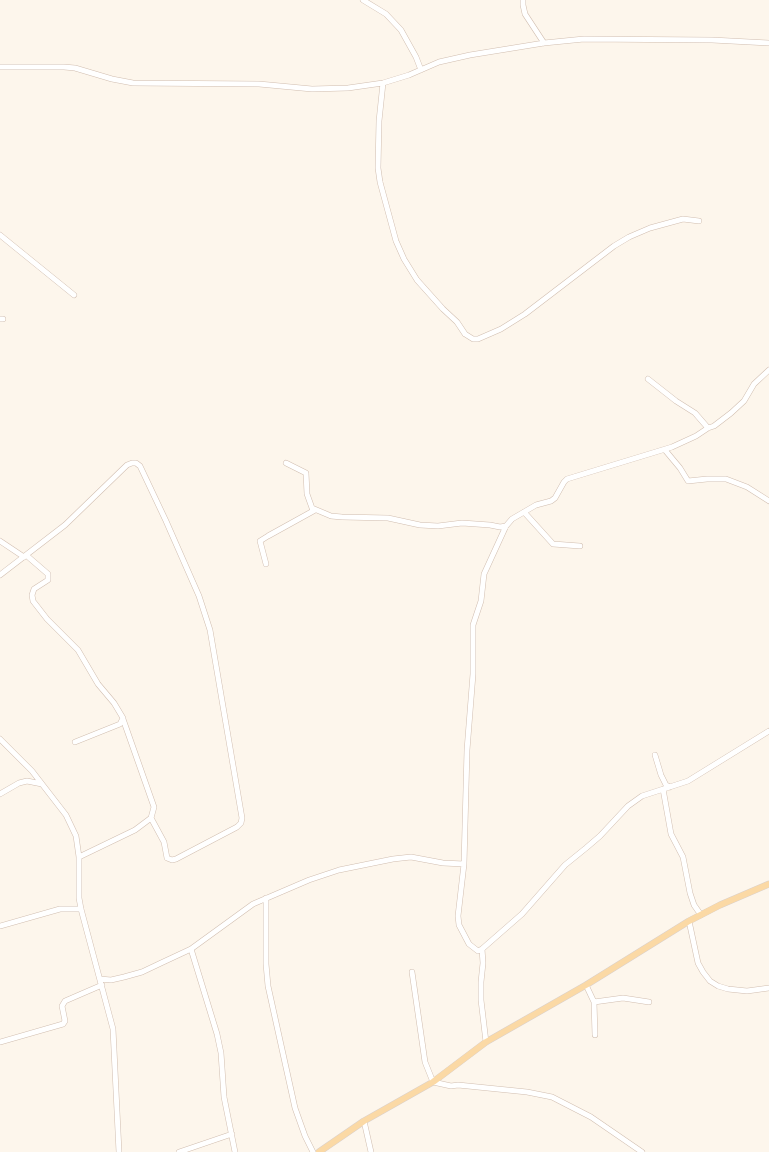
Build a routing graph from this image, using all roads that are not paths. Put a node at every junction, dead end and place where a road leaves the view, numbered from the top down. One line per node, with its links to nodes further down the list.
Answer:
1 (363, 0): 6 (street)
2 (523, 0): 3 (street)
3 (544, 43): 4 (street); 6 (street)
4 (769, 43)
5 (0, 66): 7 (street)
6 (421, 70): 7 (street)
7 (383, 83): 8 (street)
8 (699, 221)
9 (0, 235): 10 (street)
10 (74, 295)
11 (769, 370): 13 (street)
12 (648, 379): 13 (street)
13 (708, 428): 14 (street)
14 (665, 450): 16 (street); 18 (street)
15 (286, 463): 17 (street)
16 (769, 501)
17 (315, 510): 19 (street); 23 (street)
18 (524, 512): 19 (street); 21 (street)
19 (506, 526): 36 (street)
20 (0, 541): 22 (street)
21 (580, 546)
22 (25, 556): 24 (street); 25 (street); 34 (street)
23 (266, 564)
24 (0, 575)
25 (123, 718): 28 (street); 34 (street)
26 (769, 731): 31 (street)
27 (0, 739): 30 (street)
28 (75, 742)
29 (655, 755): 31 (street)
30 (42, 784): 33 (street); 35 (street)
31 (670, 787): 32 (street)
32 (663, 789): 40 (street); 44 (street)
33 (0, 794)
34 (151, 818): 35 (street)
35 (79, 857): 39 (street)
36 (464, 864): 38 (street); 44 (street)
37 (769, 884): 40 (main road)
38 (266, 898): 43 (street); 60 (street)
39 (81, 909): 42 (street); 46 (street)
40 (701, 915): 41 (main road)
41 (689, 921): 47 (main road); 48 (street)
42 (0, 926)
43 (191, 949): 46 (street); 56 (street)
44 (482, 949): 53 (street)
45 (412, 972): 54 (street)
46 (101, 982): 52 (street); 57 (street)
47 (586, 985): 49 (street); 53 (main road)
48 (769, 988)
49 (594, 1002): 50 (street); 51 (street)
50 (649, 1002)
51 (595, 1035)
52 (0, 1042)
53 (486, 1042): 54 (main road)
54 (433, 1082): 55 (main road); 63 (street)
55 (364, 1121): 61 (main road); 62 (street)
56 (232, 1134): 58 (street); 59 (street)
57 (120, 1152)
58 (179, 1152)
59 (235, 1152)
60 (314, 1152)
61 (319, 1152)
62 (371, 1152)
63 (642, 1152)

